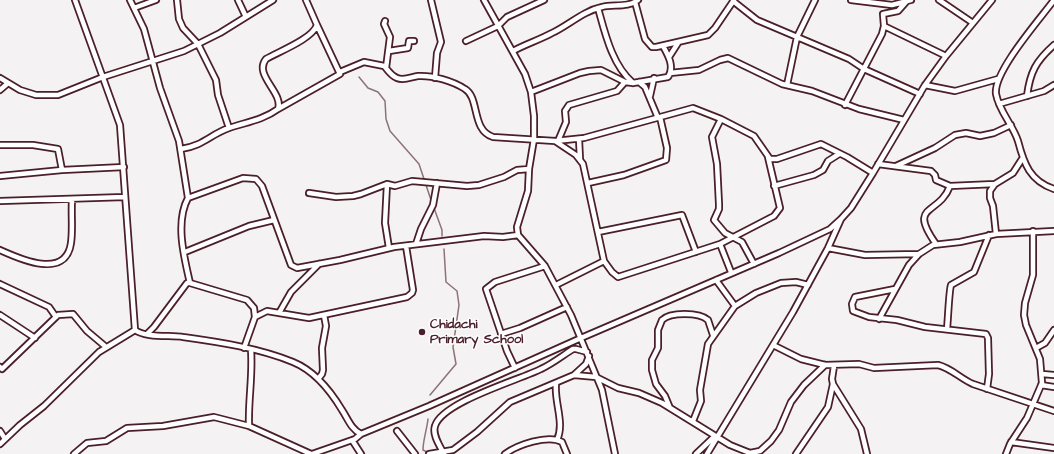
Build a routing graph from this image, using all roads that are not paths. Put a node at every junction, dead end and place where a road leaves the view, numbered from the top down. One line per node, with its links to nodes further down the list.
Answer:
1 (75, 0): 45 (street)
2 (130, 0): 22 (street)
3 (156, 0): 22 (street)
4 (177, 0): 33 (street)
5 (238, 0): 23 (street)
6 (273, 0): 23 (street)
7 (306, 0): 26 (street)
8 (431, 0): 47 (street)
9 (484, 0): 27 (street)
10 (544, 0): 27 (street)
11 (601, 0): 21 (street)
12 (816, 0): 29 (street)
13 (851, 0): 20 (street)
14 (911, 0): 20 (street)
15 (939, 0): 25 (street)
16 (992, 0): 25 (street)
17 (1054, 0): 49 (street)
18 (636, 1): 21 (street); 35 (street)
19 (734, 1): 29 (street); 32 (street)
20 (906, 2): 28 (street)
21 (599, 7): 37 (street); 52 (street)
22 (134, 8): 40 (street)
23 (246, 17): 33 (street)
24 (384, 21): 36 (street)
25 (973, 23): 38 (street)
26 (317, 25): 43 (street); 64 (street)
27 (498, 26): 31 (street); 37 (street)
28 (884, 26): 38 (street); 42 (street)
29 (797, 37): 42 (street); 54 (street)
30 (414, 40): 36 (street)
31 (466, 40)
32 (678, 43): 35 (street); 39 (street)
33 (198, 44): 40 (street); 69 (street)
34 (1054, 45): 60 (street)
35 (663, 46): 39 (street)
36 (389, 51): 41 (street)
37 (513, 51): 58 (street)
38 (946, 56): 55 (street)
39 (669, 58): 44 (street)
40 (153, 61): 45 (street); 74 (street)
41 (386, 68): 43 (street); 47 (street)
42 (864, 68): 59 (street); 62 (street)
43 (340, 72): 64 (street)
44 (670, 74): 48 (street); 54 (street)
45 (103, 77): 53 (street); 81 (street)
46 (0, 78): 53 (street)
47 (435, 78): 70 (street)
48 (654, 78): 51 (street); 61 (street)
49 (998, 79): 55 (street); 63 (street)
50 (625, 82): 52 (street); 58 (street); 72 (street)
51 (638, 82): 52 (street); 61 (street)
52 (632, 83)
53 (7, 84): 57 (street)
54 (788, 85): 62 (street)
55 (925, 85): 59 (street)
56 (1054, 85): 60 (street)
57 (0, 90)
58 (531, 92): 70 (street)
59 (920, 94): 67 (street)
60 (1027, 96): 63 (street)
61 (650, 98): 65 (street)
62 (845, 104): 67 (street)
63 (999, 104): 68 (street)
64 (278, 109): 69 (street)
65 (659, 118): 66 (street); 71 (street); 88 (street)
66 (721, 119): 76 (street); 106 (street)
67 (904, 120): 79 (street)
68 (1011, 125): 78 (street); 80 (street)
69 (230, 128): 74 (street)
70 (534, 139): 72 (street); 83 (street)
71 (579, 139): 72 (street); 77 (street)
72 (557, 141): 77 (street)
73 (0, 145): 82 (street)
74 (181, 149): 95 (street)
75 (839, 154): 76 (street); 84 (street); 90 (street)
76 (768, 157): 90 (street)
77 (580, 159): 88 (street)
78 (1022, 159): 89 (street); 92 (street)
79 (878, 164): 80 (street); 84 (street)
80 (896, 166): 91 (street)
81 (124, 167): 82 (street); 94 (street)
82 (62, 170): 85 (street)
83 (529, 170): 86 (street); 104 (street)
84 (872, 173): 98 (street)
85 (0, 176)
86 (438, 183): 87 (street); 107 (street)
87 (387, 184): 93 (street); 111 (street)
88 (588, 184): 102 (street)
89 (995, 184): 91 (street); 103 (street)
90 (774, 186): 106 (street)
91 (950, 186): 109 (street)
92 (1054, 189)
93 (309, 193)
94 (125, 197): 96 (street); 137 (street)
95 (188, 198): 99 (street); 114 (street)
96 (72, 200): 97 (street); 113 (street)
97 (0, 202)
98 (841, 219): 112 (street); 119 (street)
99 (274, 220): 114 (street); 118 (street)
100 (1054, 230): 101 (street)
101 (1032, 231): 103 (street); 147 (street)
102 (598, 232): 115 (street); 117 (street)
103 (996, 234): 105 (street)
104 (518, 235): 107 (street); 120 (street)
105 (989, 235): 109 (street); 136 (street)
106 (732, 238): 108 (street); 119 (street)
107 (416, 244): 110 (street)
108 (720, 244): 115 (street); 121 (street)
109 (936, 244): 116 (street)
110 (406, 246): 111 (street); 132 (street)
111 (389, 248): 118 (street)
112 (828, 248): 116 (street); 126 (street)
113 (0, 250)
114 (185, 252): 123 (street)
115 (696, 252): 117 (street)
116 (919, 254): 127 (street)
117 (604, 261): 125 (street)
118 (319, 264): 130 (street)
119 (754, 264): 121 (street)
120 (545, 266): 125 (street); 140 (street)
121 (732, 272): 122 (street)
122 (716, 280): 128 (street); 143 (street)
123 (190, 283): 133 (street); 139 (street)
124 (0, 284): 134 (street)
125 (556, 285): 129 (street)
126 (808, 285): 128 (street); 144 (street)
127 (894, 289): 135 (street); 135 (street)
128 (735, 306): 141 (street)
129 (567, 307): 140 (street); 143 (street)
130 (279, 313): 132 (street); 133 (street)
131 (0, 315): 142 (street)
132 (324, 315): 157 (street)
133 (255, 317): 146 (street)
134 (56, 318): 142 (street); 145 (street)
135 (879, 319): 136 (street)
136 (947, 329): 163 (street)
137 (135, 330): 139 (street); 145 (street)
138 (1054, 330): 147 (street)
139 (147, 334): 146 (street)
140 (501, 334): 152 (street)
141 (713, 335): 165 (street); 167 (street)
142 (35, 338): 153 (street)
143 (581, 338): 149 (street); 152 (street)
144 (773, 345): 150 (street); 172 (street)
145 (106, 347): 173 (street)
146 (244, 348): 148 (street)
147 (1036, 348): 154 (street)
148 (251, 350): 157 (street); 168 (street)
149 (588, 354): 156 (street); 158 (street); 179 (street)
150 (825, 365): 151 (street); 172 (street)
151 (834, 366): 160 (street); 163 (street)
152 (515, 368): 171 (street)
153 (1, 369)
154 (1042, 374): 155 (street); 161 (street)
155 (1054, 375)
156 (574, 376): 158 (street); 159 (street)
157 (318, 378): 171 (street)
158 (598, 379): 165 (street); 188 (street)
159 (556, 384): 175 (street); 179 (street)
160 (833, 384): 190 (street); 191 (street)
161 (1041, 385): 162 (street); 164 (street)
162 (1054, 387)
163 (987, 389): 164 (street)
164 (1033, 404): 166 (street); 176 (street)
165 (670, 408): 167 (street)
166 (1054, 411)
167 (693, 421): 172 (street)
168 (248, 426): 181 (street); 182 (street)
169 (0, 431): 173 (street)
170 (397, 432): 184 (street)
171 (360, 434): 174 (street)
172 (716, 437): 180 (street); 189 (street)
173 (5, 439): 177 (street)
174 (352, 440): 182 (street); 183 (street)
175 (556, 440): 186 (street); 187 (street)
176 (1011, 442): 178 (street); 192 (street)
177 (0, 444)
178 (1054, 448)
179 (444, 453): 185 (street)
180 (710, 453)
181 (74, 454)
182 (311, 454)
183 (361, 454)
184 (415, 454)
185 (429, 454)
186 (505, 454)
187 (568, 454)
188 (615, 454)
189 (696, 454)
190 (796, 454)
191 (867, 454)
192 (1006, 454)

